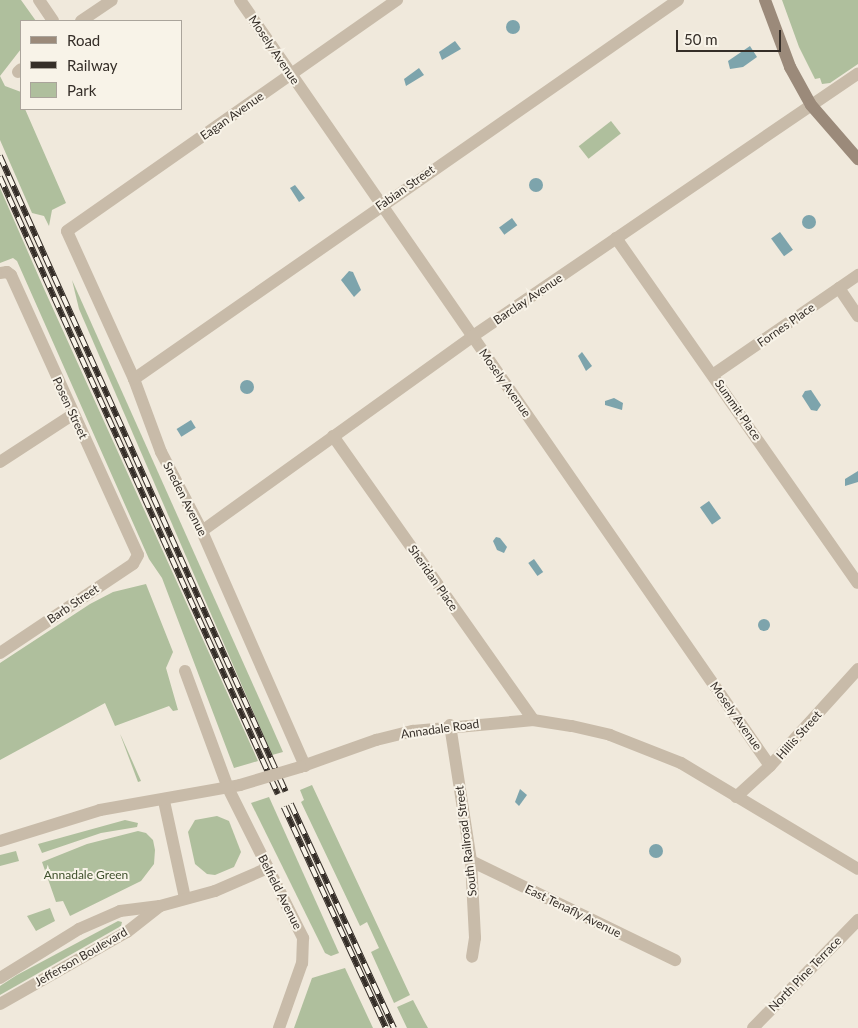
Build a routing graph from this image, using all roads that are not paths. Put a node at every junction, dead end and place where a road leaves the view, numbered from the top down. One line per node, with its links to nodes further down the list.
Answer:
1 (38, 0): 7 (street)
2 (112, 0): 8 (street)
3 (240, 0): 10 (street, Mosely Avenue)
4 (397, 0): 10 (street, Eagan Avenue)
5 (678, 0): 13 (street, Fabian Street)
6 (765, 0): 11 (main road)
7 (51, 20)
8 (83, 20)
9 (858, 73): 11 (street, Barclay Avenue)
10 (290, 75): 13 (street, Mosely Avenue); 14 (street, Eagan Avenue)
11 (811, 105): 12 (main road); 15 (street, Barclay Avenue)
12 (858, 159)
13 (382, 204): 20 (street, Mosely Avenue); 22 (street, Fabian Street)
14 (67, 231): 22 (street, Sneden Avenue)
15 (616, 238): 20 (street, Barclay Avenue); 21 (street, Summit Place)
16 (0, 273): 23 (street, Posen Street)
17 (858, 275): 18 (street, Fornes Place)
18 (839, 288): 19 (street); 21 (street, Fornes Place)
19 (858, 316)
20 (473, 336): 24 (street, Barclay Avenue); 35 (street, Mosely Avenue)
21 (714, 374): 28 (street, Summit Place)
22 (134, 379): 26 (street, Sneden Avenue)
23 (72, 415): 25 (street); 27 (street, Posen Street)
24 (333, 436): 26 (street, Barclay Avenue); 32 (street, Sheridan Place)
25 (0, 462)
26 (202, 531): 34 (street, Sneden Avenue)
27 (138, 550): 29 (street, Barb Street)
28 (858, 583)
29 (0, 653)
30 (858, 669): 35 (street, Hillis Street)
31 (184, 671): 36 (street)
32 (533, 720): 33 (street, Annadale Road); 37 (street, Annadale Road)
33 (450, 726): 34 (street, Annadale Road); 40 (street, South Railroad Street)
34 (303, 766): 36 (street, Annadale Road, bridge)
35 (770, 766): 37 (street, Hillis Street)
36 (234, 787): 38 (street, Annadale Road); 41 (street, Belfield Avenue)
37 (736, 797): 42 (street, Annadale Road)
38 (164, 801): 39 (street, Annadale Road); 43 (street)
39 (0, 841)
40 (470, 861): 46 (street, South Railroad Street); 47 (street, East Tenafly Avenue)
41 (268, 868): 43 (street, Jefferson Boulevard); 50 (street, Belfield Avenue)
42 (858, 869)
43 (185, 898): 44 (street, Jefferson Boulevard)
44 (160, 906): 48 (street, Jefferson Boulevard); 49 (street, Jefferson Boulevard)
45 (858, 920): 51 (street, North Pine Terrace)
46 (472, 957)
47 (675, 960)
48 (0, 978)
49 (0, 1004)
50 (279, 1028)
51 (752, 1028)

